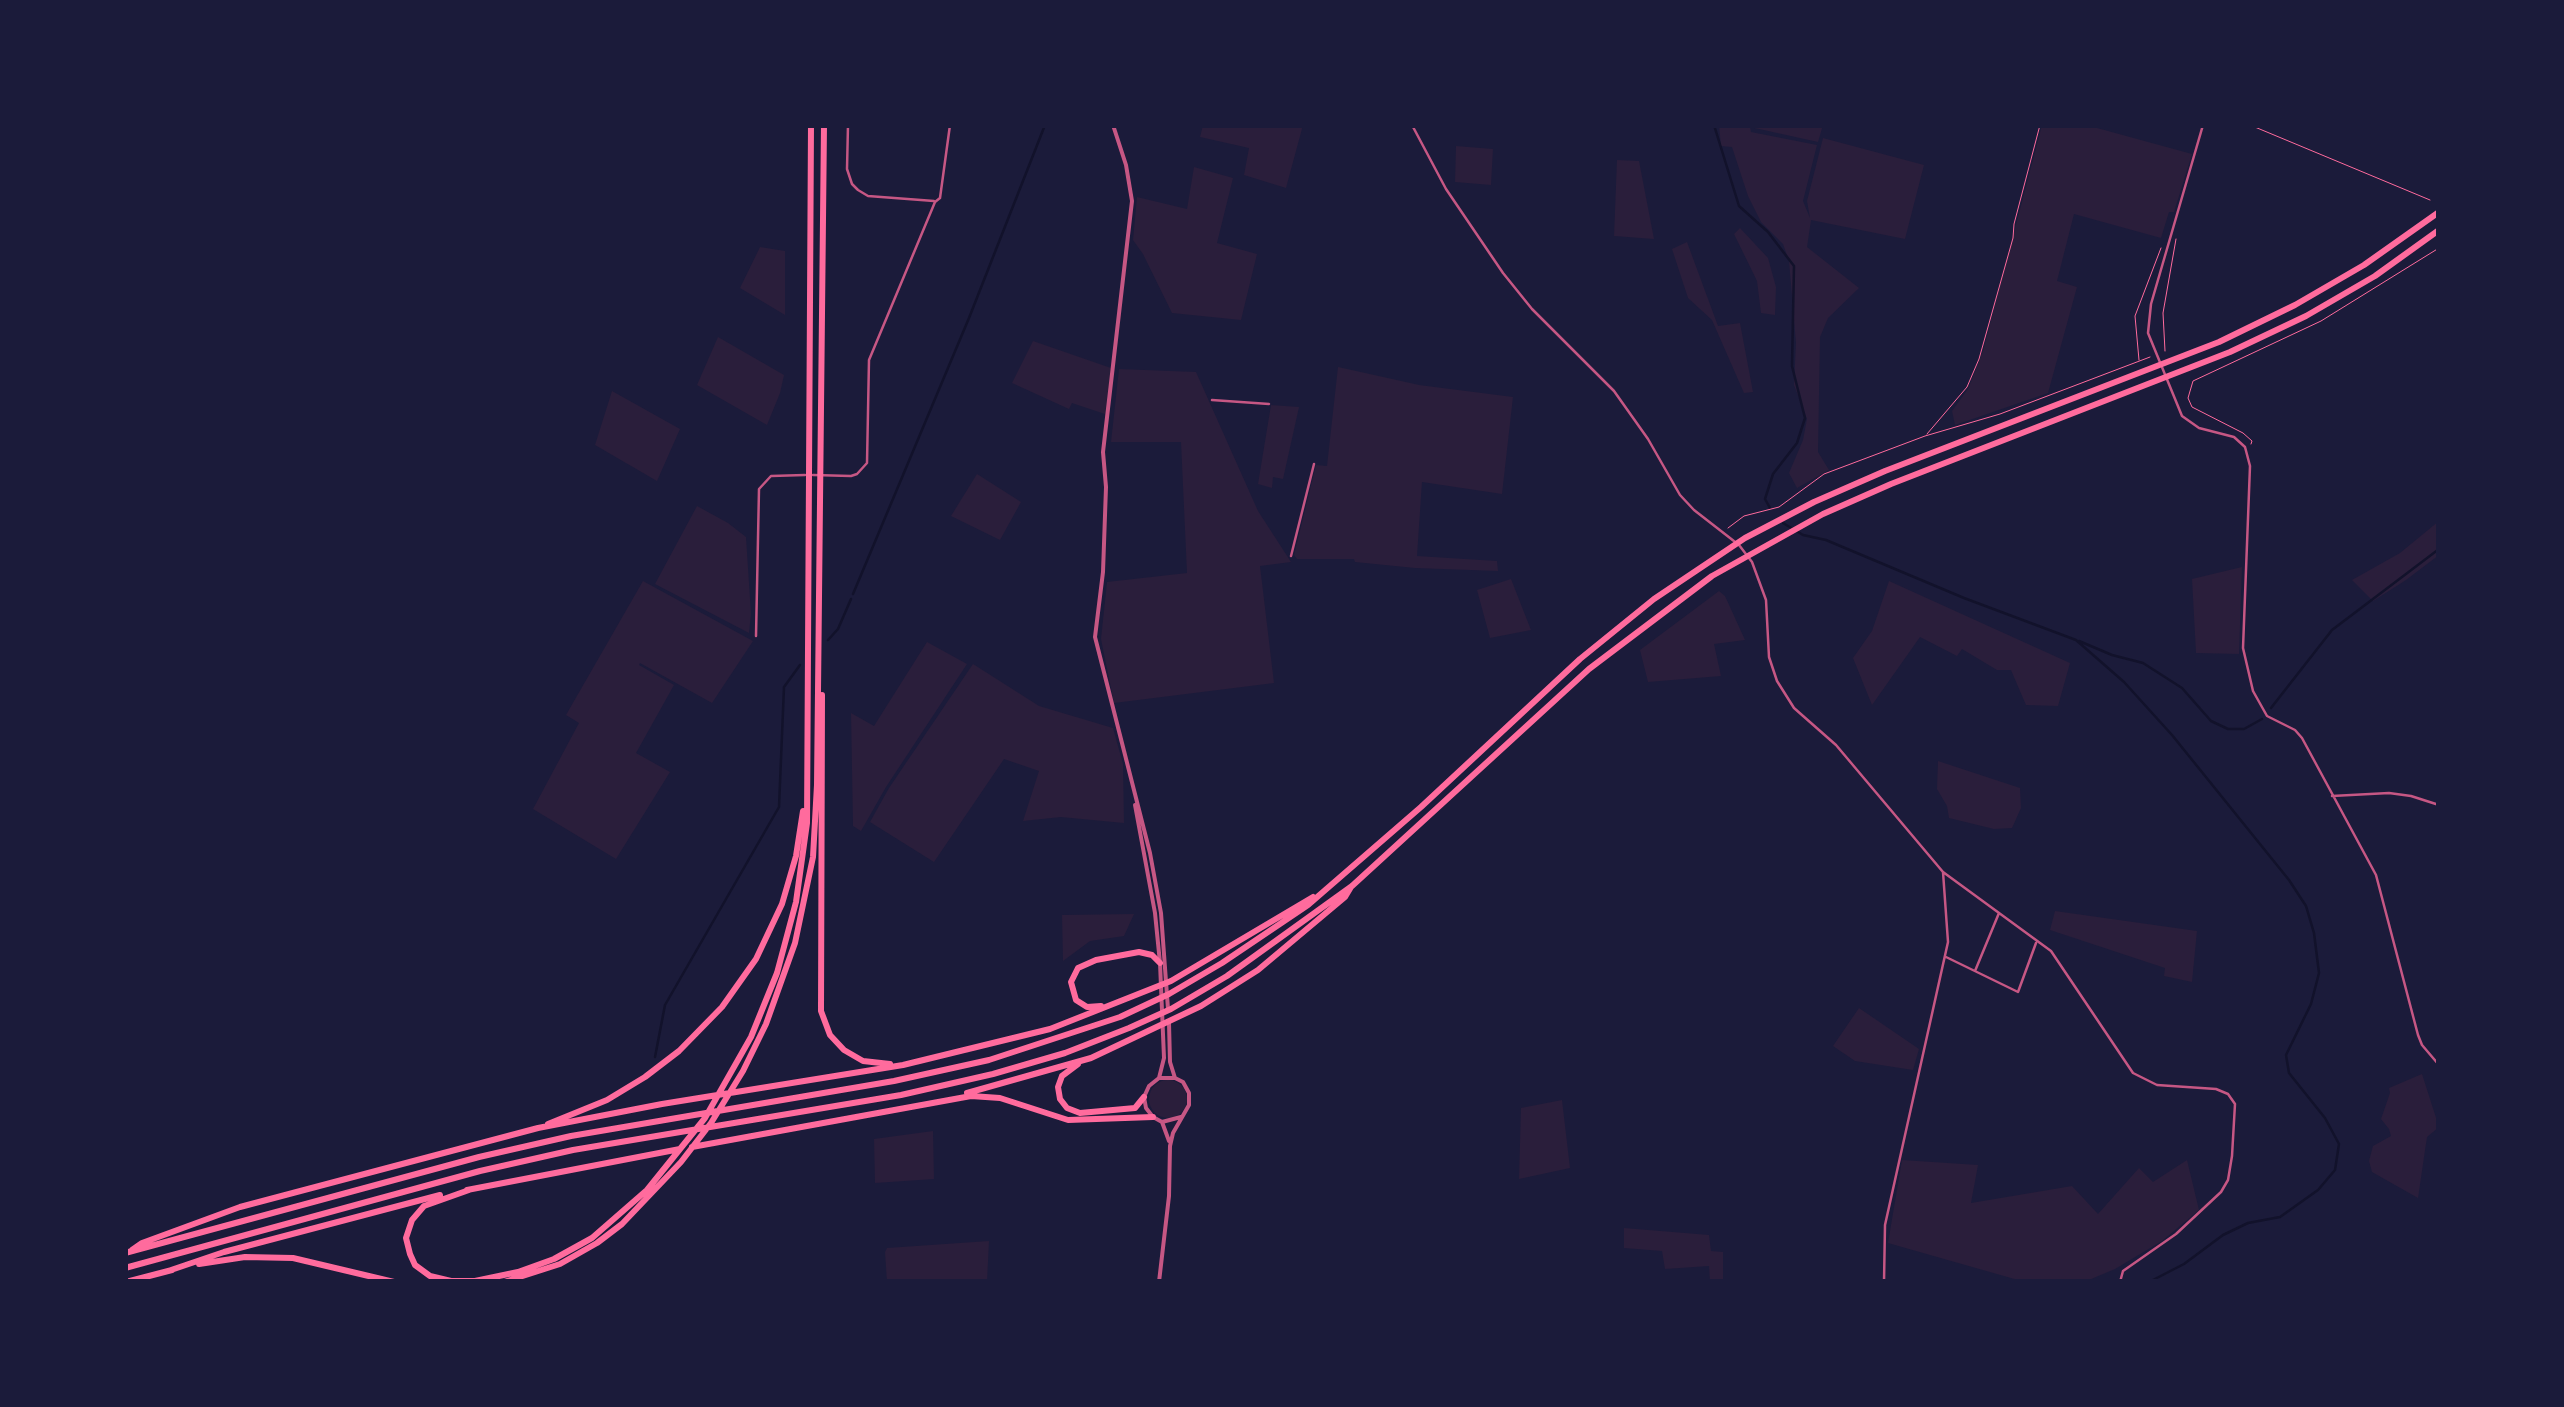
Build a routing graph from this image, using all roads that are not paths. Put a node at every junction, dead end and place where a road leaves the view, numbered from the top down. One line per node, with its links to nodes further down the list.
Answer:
1 (811, 125): 17 (highway)
2 (824, 125): 16 (highway)
3 (848, 125): 8 (street)
4 (950, 125): 8 (street)
5 (1113, 125): 18 (street)
6 (1412, 125): 21 (street)
7 (2203, 125): 19 (street)
8 (935, 202): 15 (street)
9 (2439, 212): 23 (highway)
10 (2439, 230): 22 (highway)
11 (1212, 400): 12 (street)
12 (1269, 404)
13 (1314, 464): 14 (street)
14 (1291, 556)
15 (756, 636)
16 (820, 684): 33 (highway); 50 (highway)
17 (807, 746): 42 (highway); 44 (highway)
18 (1125, 756): 27 (street); 29 (street)
19 (2332, 796): 20 (street); 34 (street)
20 (2439, 805)
21 (1943, 872): 24 (street); 26 (street)
22 (1352, 886): 32 (highway); 46 (highway)
23 (1316, 896): 30 (highway); 45 (highway)
24 (2000, 912): 25 (street); 28 (street)
25 (2036, 941): 28 (street); 53 (street)
26 (1945, 956): 28 (street); 52 (street)
27 (1160, 963): 29 (street); 30 (highway)
28 (1975, 972)
29 (1164, 975): 31 (street)
30 (1118, 1004): 33 (highway)
31 (1166, 1036): 35 (street); 36 (street)
32 (1091, 1058): 37 (highway); 38 (highway)
33 (911, 1062): 42 (highway)
34 (2439, 1065)
35 (1159, 1078): 36 (street); 37 (street)
36 (1175, 1078): 40 (street)
37 (1144, 1097): 39 (street)
38 (913, 1108): 39 (highway); 44 (highway)
39 (1152, 1117): 41 (street)
40 (1181, 1118): 41 (street); 43 (street)
41 (1162, 1122): 43 (street)
42 (538, 1128): 45 (highway)
43 (1170, 1146): 51 (street)
44 (469, 1190): 47 (highway)
45 (128, 1252)
46 (125, 1268)
47 (171, 1270): 48 (highway); 49 (highway)
48 (126, 1282)
49 (394, 1282)
50 (504, 1282)
51 (1159, 1282)
52 (1884, 1282)
53 (2120, 1282)

